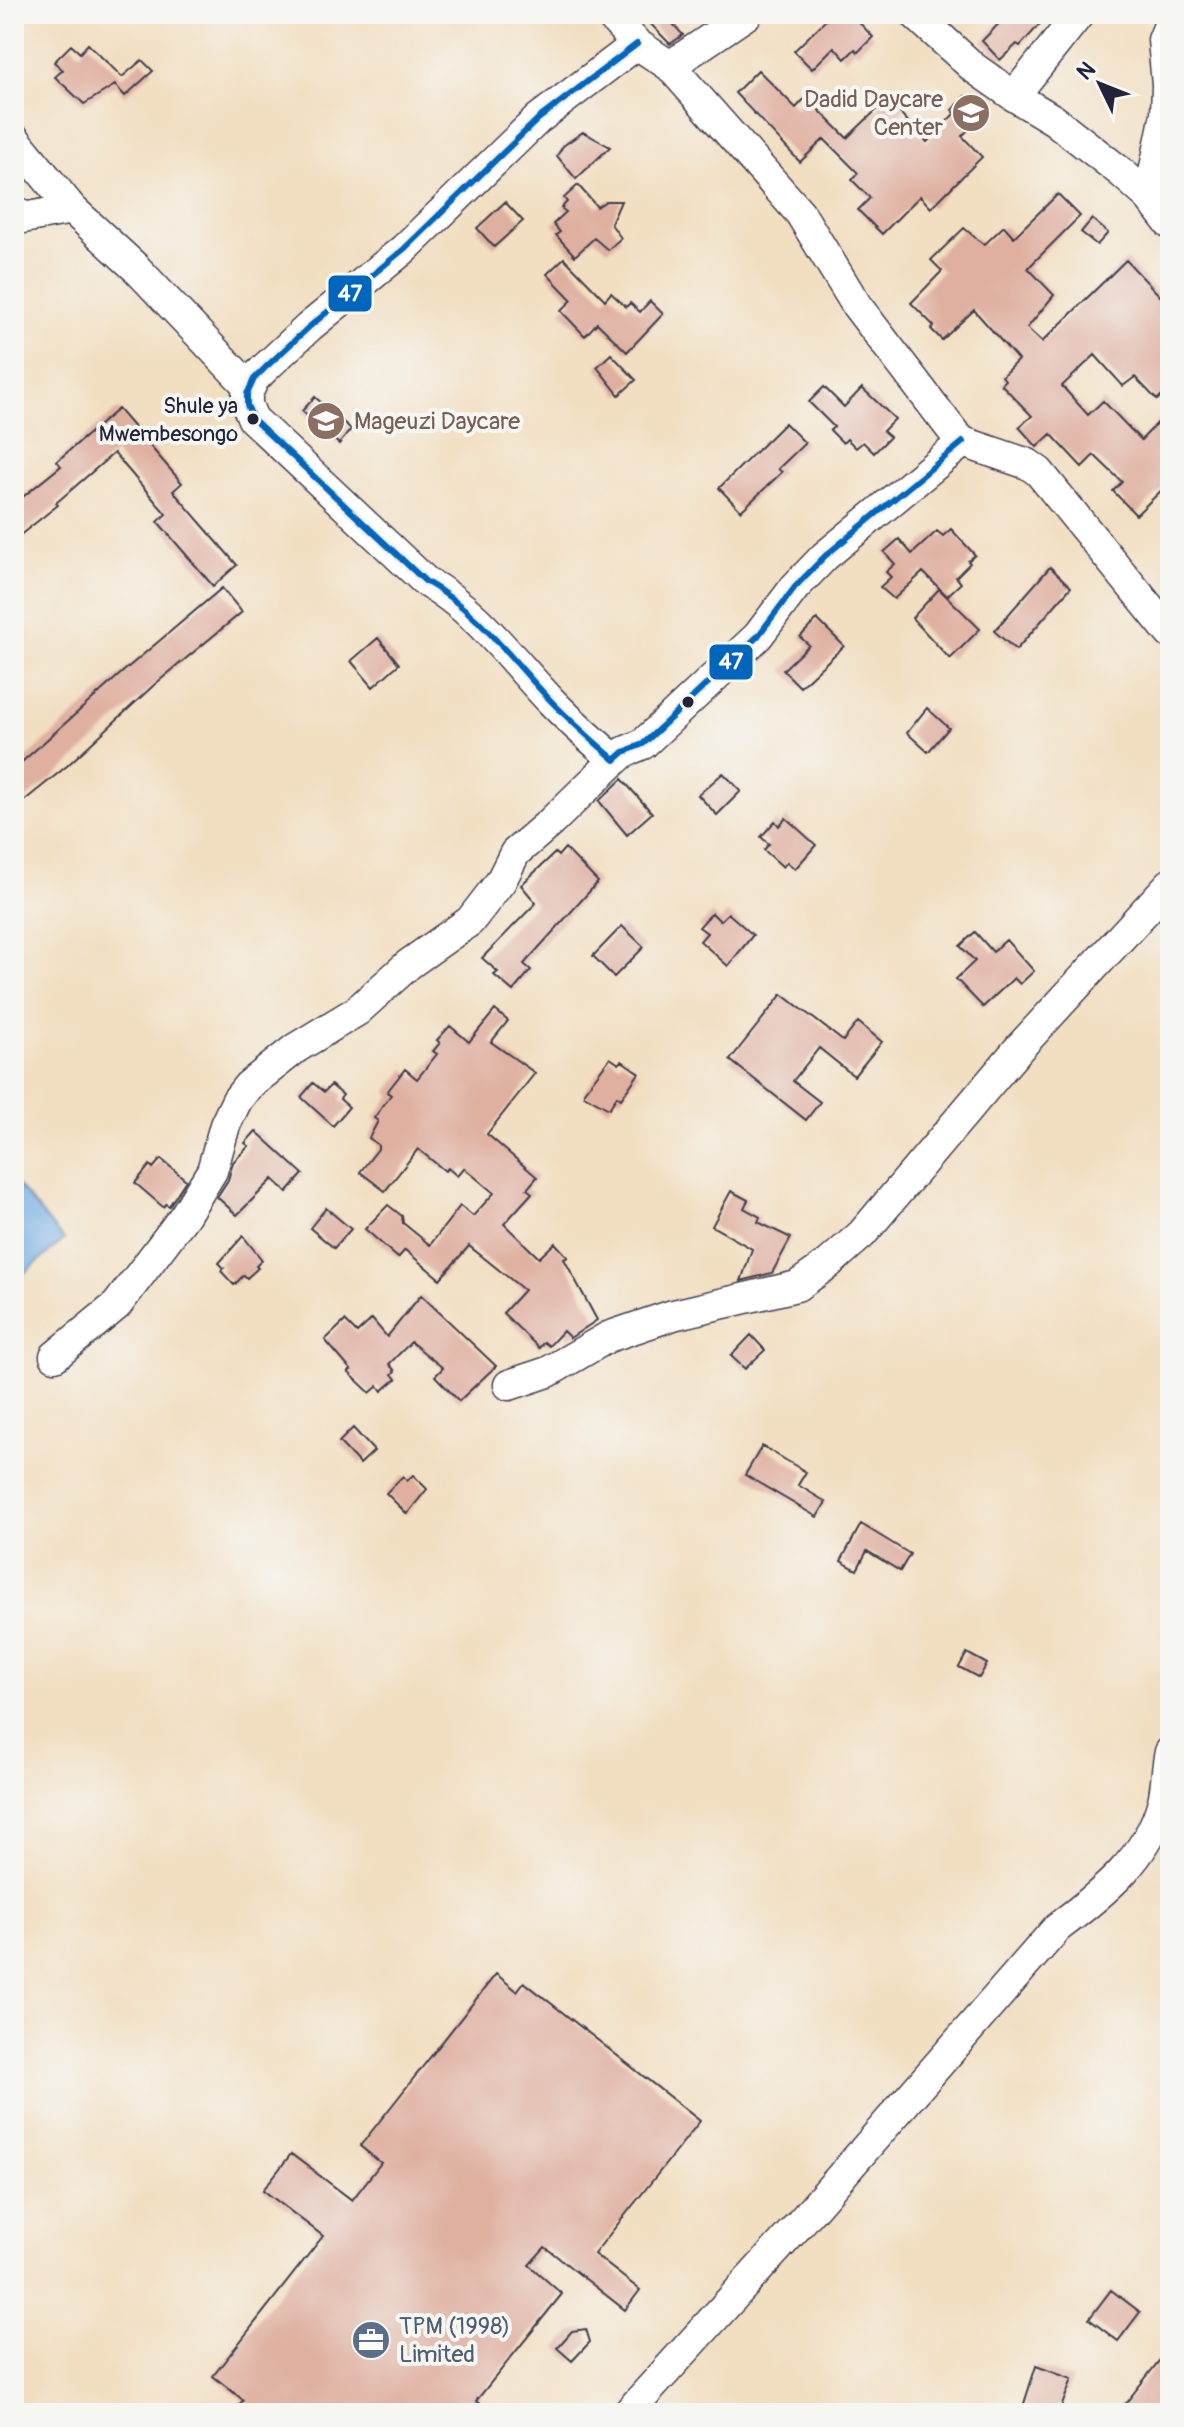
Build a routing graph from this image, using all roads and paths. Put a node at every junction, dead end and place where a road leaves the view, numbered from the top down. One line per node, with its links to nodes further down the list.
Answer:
1 (609, 14): 6 (street)
2 (747, 14): 7 (street)
3 (915, 14): 8 (street)
4 (1079, 14): 8 (street)
5 (1170, 23): 10 (street)
6 (637, 44): 7 (street); 13 (street)
7 (670, 66): 14 (street)
8 (1014, 96): 10 (street)
9 (14, 138): 11 (street)
10 (1161, 207)
11 (72, 209): 12 (street); 13 (street)
12 (17, 218)
13 (249, 387): 16 (street)
14 (963, 442): 15 (street); 16 (street)
15 (1164, 612)
16 (615, 760): 18 (street)
17 (1170, 884): 19 (street)
18 (55, 1356)
19 (509, 1385)
20 (1170, 1752): 21 (street)
21 (628, 2413)

